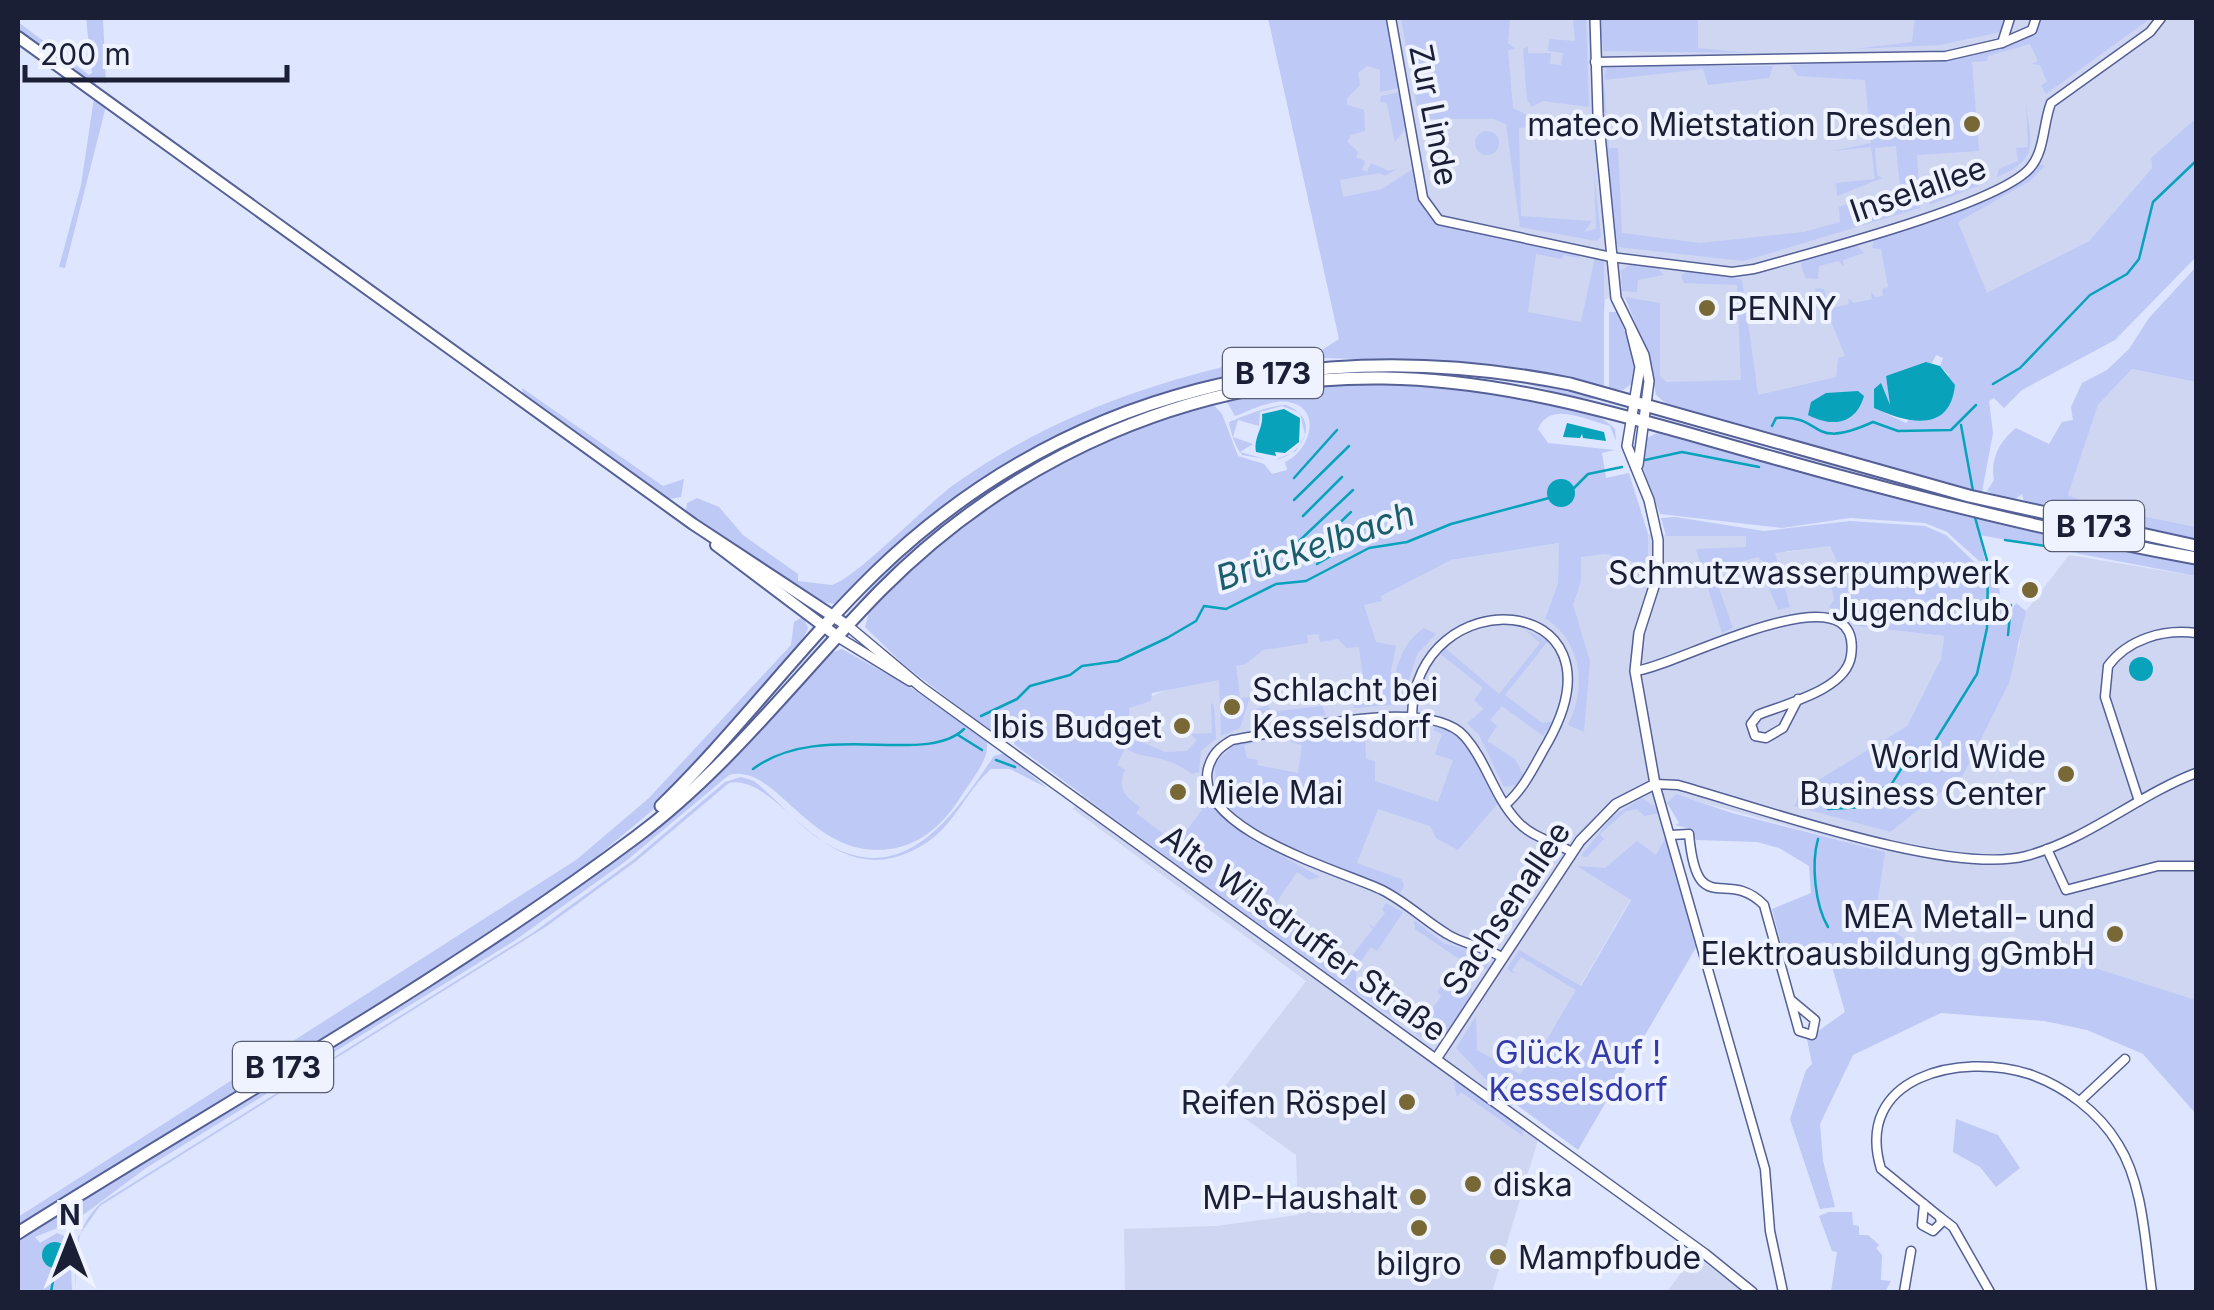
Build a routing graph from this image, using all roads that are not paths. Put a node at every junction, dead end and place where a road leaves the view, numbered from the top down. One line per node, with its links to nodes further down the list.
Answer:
1 (1391, 18): 9 (street, Zur Linde)
2 (1595, 18): 8 (street)
3 (2010, 18): 7 (street)
4 (2036, 18): 7 (street)
5 (2161, 18): 9 (street, Inselallee)
6 (18, 37): 18 (main road)
7 (2002, 44): 8 (street)
8 (1595, 62): 9 (street)
9 (1611, 257): 10 (street)
10 (1631, 331): 11 (street); 12 (street)
11 (1633, 402): 12 (main road, B 173); 13 (street); 21 (main road, B 173)
12 (1648, 406): 14 (street); 16 (main road, B 173)
13 (1629, 418): 14 (main road, B 173); 15 (street); 22 (main road, B 173)
14 (1643, 422): 15 (street); 16 (main road, B 173)
15 (1639, 470): 26 (street)
16 (1969, 502): 17 (main road, B 173)
17 (1993, 508): 19 (main road, B 173); 20 (main road, B 173)
18 (693, 524): 21 (main road, Alte Wilsdruffer Straße); 23 (main road)
19 (2196, 546)
20 (2196, 558)
21 (834, 617): 22 (main road, Alte Wilsdruffer Straße); 23 (main road, B 173)
22 (848, 626): 25 (main road, B 173); 27 (street, Alte Wilsdruffer Straße)
23 (824, 627): 25 (main road); 37 (main road, B 173)
24 (2196, 633): 32 (street)
25 (838, 637): 27 (street, Alte Wilsdruffer Straße); 37 (main road, B 173)
26 (1635, 672): 28 (street); 31 (street)
27 (921, 687): 42 (street, Alte Wilsdruffer Straße)
28 (1798, 699): 28 (street)
29 (1412, 717): 33 (street); 33 (street); 39 (street)
30 (2196, 773): 32 (street)
31 (1656, 784): 34 (street); 35 (street); 36 (street, Sachsenallee)
32 (2139, 802): 35 (street)
33 (1504, 805): 36 (street)
34 (1671, 835): 40 (street); 49 (street)
35 (2047, 850): 38 (street)
36 (1572, 852): 39 (street, Sachsenallee)
37 (611, 854): 46 (main road, B 173)
38 (2196, 866)
39 (1503, 958): 42 (street, Sachsenallee)
40 (1791, 1000)
41 (2125, 1058): 43 (street)
42 (1436, 1059): 48 (street, Alte Wilsdruffer Straße)
43 (2080, 1101): 44 (street); 52 (street)
44 (1924, 1204): 45 (street); 45 (street)
45 (1940, 1217): 51 (street)
46 (18, 1233)
47 (1911, 1251): 50 (street)
48 (1752, 1292)
49 (1783, 1292)
50 (1904, 1292)
51 (1990, 1292)
52 (2152, 1292)

